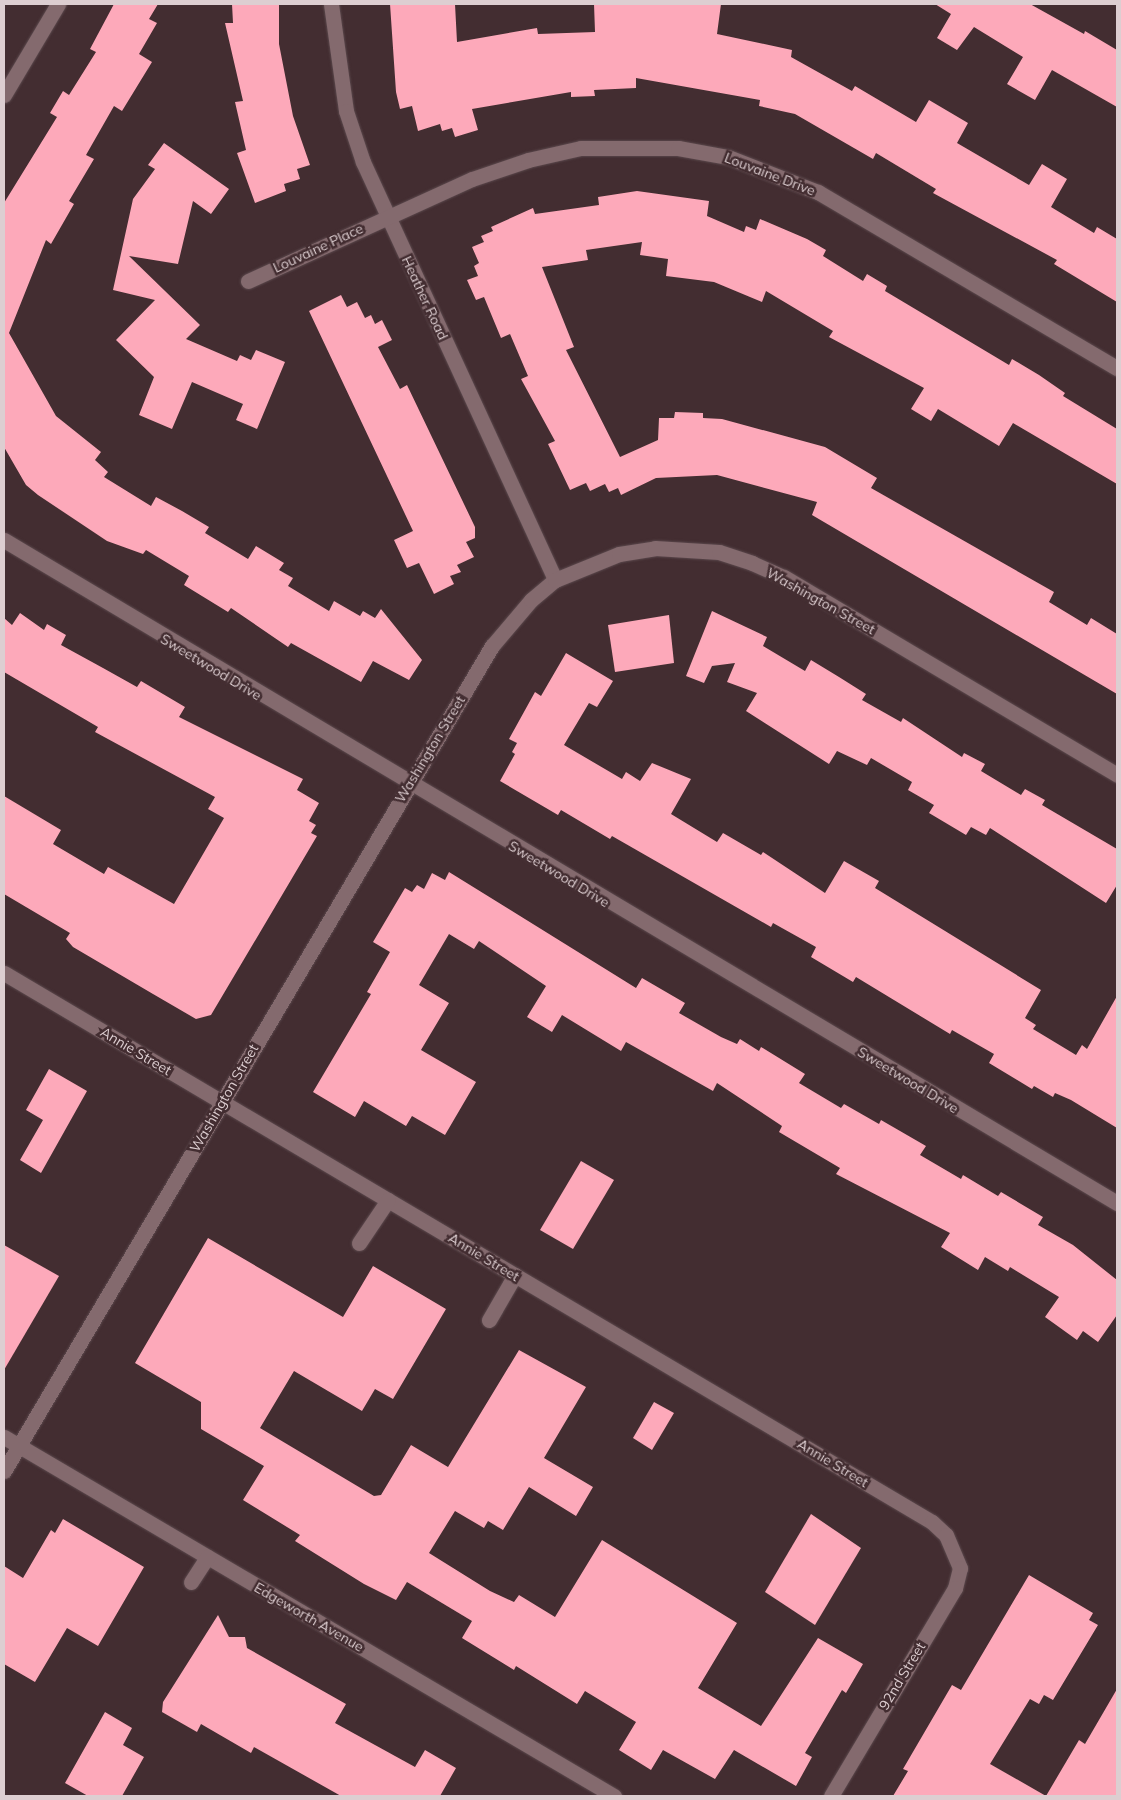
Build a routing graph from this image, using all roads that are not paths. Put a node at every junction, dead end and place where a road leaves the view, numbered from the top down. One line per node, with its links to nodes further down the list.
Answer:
1 (58, 4): 3 (street)
2 (331, 4): 4 (street, Heather Road)
3 (4, 95)
4 (388, 216): 5 (street, Louvaine Place); 6 (street, Louvaine Drive); 8 (street, Heather Road)
5 (248, 281)
6 (1117, 368)
7 (4, 540): 10 (street, Sweetwood Drive)
8 (555, 580): 9 (street, Washington Street); 10 (street, Washington Street)
9 (1117, 775)
10 (408, 785): 12 (street, Washington Street); 14 (street, Sweetwood Drive)
11 (4, 973): 12 (street, Annie Street)
12 (222, 1103): 13 (street, Annie Street); 19 (street, Washington Street)
13 (388, 1200): 15 (street); 16 (street, Annie Street)
14 (1117, 1204)
15 (359, 1243)
16 (515, 1275): 17 (street); 21 (street, Annie Street)
17 (489, 1320)
18 (4, 1437): 19 (street, Edgeworth Avenue)
19 (19, 1446): 20 (street, Washington Street); 22 (street, Edgeworth Avenue)
20 (4, 1472)
21 (956, 1551): 26 (street, 92nd Street)
22 (207, 1557): 23 (street); 24 (street, Edgeworth Avenue)
23 (191, 1582)
24 (597, 1792): 25 (street, Edgeworth Avenue)
25 (614, 1796)
26 (831, 1796)

